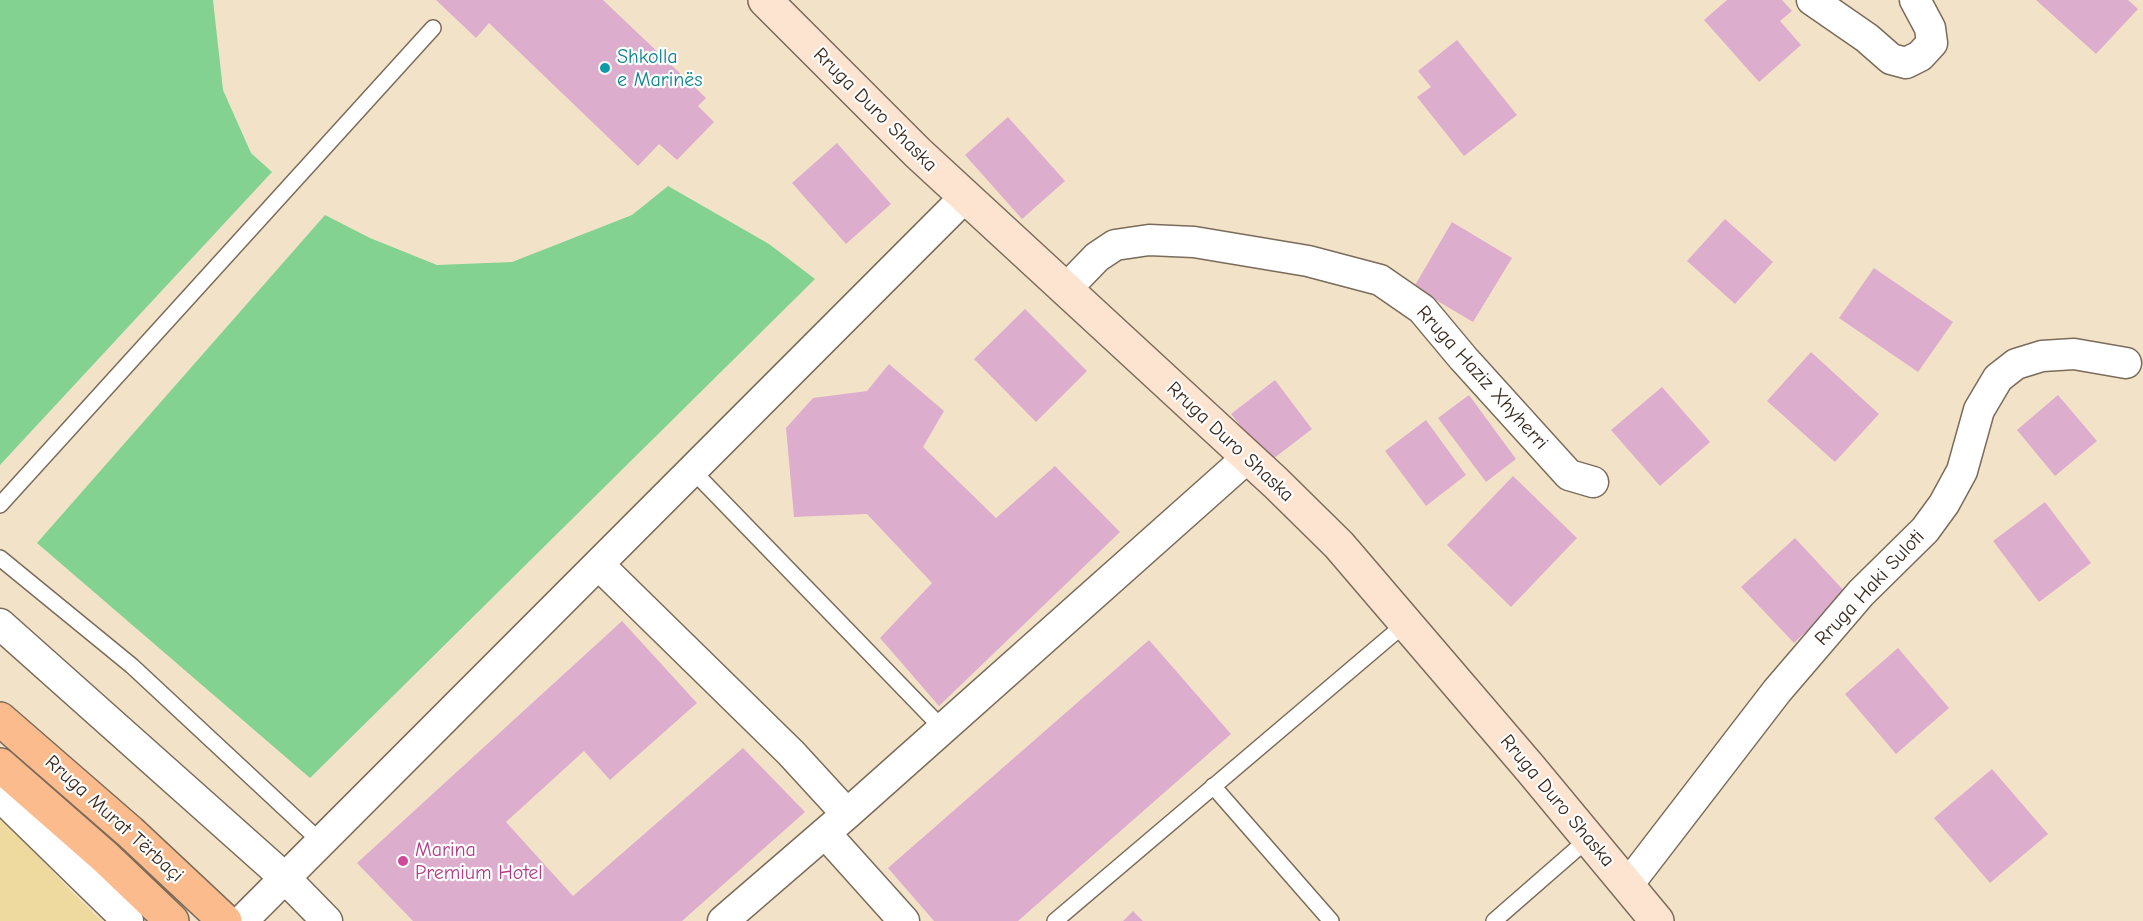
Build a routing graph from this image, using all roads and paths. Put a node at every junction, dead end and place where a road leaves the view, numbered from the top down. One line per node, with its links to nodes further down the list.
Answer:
1 (765, 0): 5 (main road, Rruga Duro Shaska)
2 (1812, 0): 3 (street)
3 (1915, 0)
4 (433, 28): 11 (lane)
5 (965, 197): 6 (main road, Rruga Duro Shaska); 9 (street)
6 (1065, 290): 8 (main road, Rruga Duro Shaska); 10 (street, Rruga Haziz Xhyherri)
7 (2135, 365): 25 (street, Rruga Haki Suloti)
8 (1248, 457): 14 (main road, Rruga Duro Shaska); 17 (street)
9 (693, 471): 13 (street); 17 (lane)
10 (1593, 482)
11 (0, 505)
12 (0, 558): 23 (lane)
13 (599, 565): 21 (street); 23 (street)
14 (1406, 622): 19 (lane); 22 (main road, Rruga Duro Shaska)
15 (0, 624): 24 (street)
16 (0, 720): 28 (main road, Rruga Murat Tërbaçi)
17 (943, 729): 21 (street)
18 (0, 765): 27 (main road, Rruga Murat Tërbaçi)
19 (1213, 786): 33 (lane); 34 (lane)
20 (0, 795): 26 (street)
21 (836, 824): 31 (street); 32 (street)
22 (1588, 838): 25 (main road, Rruga Duro Shaska); 35 (lane)
23 (321, 842): 24 (street)
24 (285, 878): 29 (street); 30 (street)
25 (1627, 886): 36 (main road, Rruga Duro Shaska)
26 (128, 921)
27 (172, 921)
28 (225, 921)
29 (242, 921)
30 (327, 921)
31 (723, 921)
32 (904, 921)
33 (1055, 921)
34 (1331, 921)
35 (1494, 921)
36 (1657, 921)

